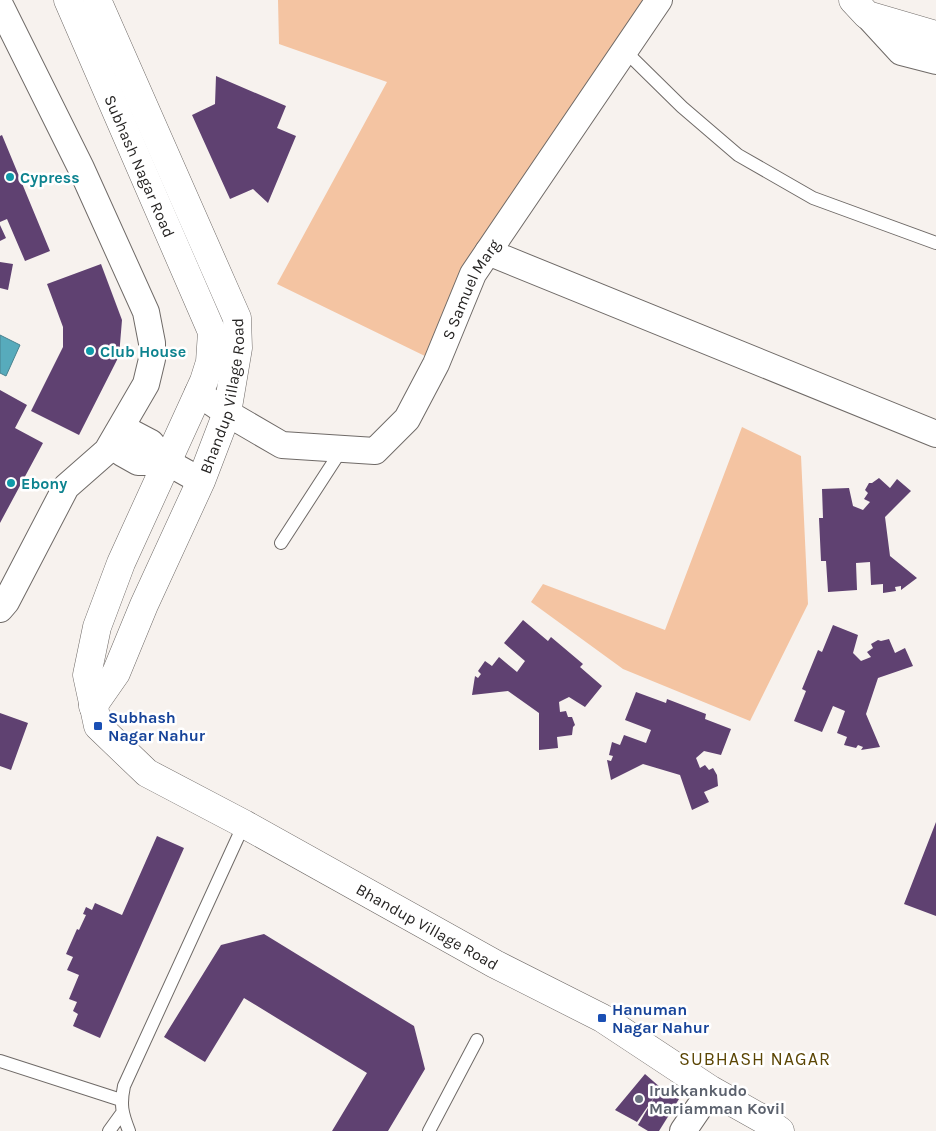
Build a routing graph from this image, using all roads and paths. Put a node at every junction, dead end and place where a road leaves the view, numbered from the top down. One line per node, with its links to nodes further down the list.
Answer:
1 (659, 0): 7 (street, S Samuel Marg)
2 (0, 5): 26 (street)
3 (100, 6): 5 (street); 9 (street, Bhandup Village Road)
4 (860, 7): 6 (street); 8 (street)
5 (73, 12): 10 (street, Subhash Nagar Road)
6 (936, 35)
7 (624, 50): 13 (lane); 14 (street, S Samuel Marg)
8 (936, 61)
9 (149, 117): 10 (street); 11 (street, Bhandup Village Road)
10 (124, 129): 12 (street, Subhash Nagar Road)
11 (195, 221): 12 (street); 15 (street, Bhandup Village Road)
12 (169, 232): 16 (street, Subhash Nagar Road)
13 (936, 244)
14 (488, 252): 20 (street); 22 (street, S Samuel Marg)
15 (222, 284): 16 (street); 19 (street, Bhandup Village Road)
16 (196, 296): 17 (street, Subhash Nagar Road)
17 (212, 332): 18 (street, Bhandup Village Road)
18 (198, 394): 19 (street, S Samuel Marg); 23 (street, Bhandup Village Road)
19 (227, 414): 22 (street, S Samuel Marg); 24 (street, Bhandup Village Road)
20 (936, 434)
21 (127, 443): 23 (street)
22 (342, 449): 25 (lane)
23 (167, 462): 24 (street); 27 (street, Bhandup Village Road)
24 (201, 481): 27 (street, Bhandup Village Road)
25 (281, 543)
26 (0, 609)
27 (94, 706): 28 (street, Bhandup Village Road)
28 (244, 824): 31 (street, Bhandup Village Road); 32 (lane)
29 (477, 1040): 35 (lane)
30 (0, 1061): 32 (lane)
31 (710, 1090): 36 (street); 37 (street, Bhandup Village Road)
32 (122, 1107): 33 (lane); 34 (lane)
33 (109, 1131)
34 (129, 1131)
35 (429, 1131)
36 (683, 1131)
37 (780, 1131)

